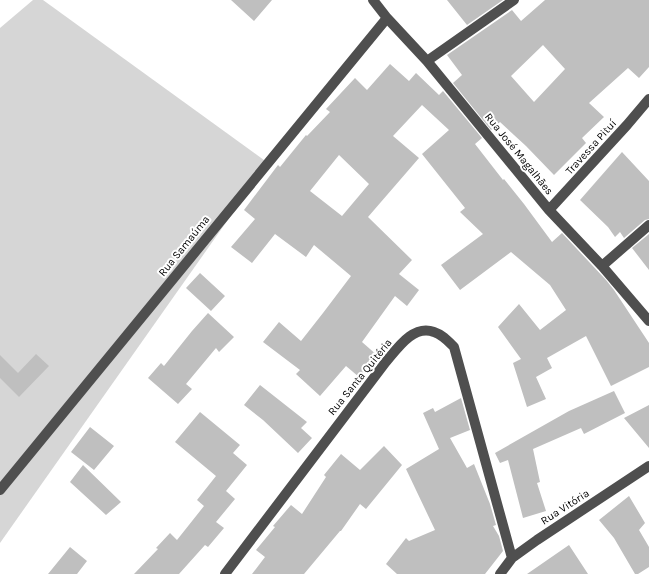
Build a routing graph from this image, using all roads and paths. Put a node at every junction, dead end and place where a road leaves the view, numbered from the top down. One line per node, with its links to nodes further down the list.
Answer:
1 (373, 0): 3 (street, Rua José Magalhães)
2 (514, 0): 4 (street)
3 (387, 18): 4 (street, Rua José Magalhães); 11 (street, Rua Samaúma)
4 (427, 61): 6 (street, Rua José Magalhães)
5 (649, 99): 6 (street, Travessa Pituí)
6 (549, 210): 8 (street, Rua José Magalhães)
7 (649, 225): 8 (street)
8 (602, 266): 9 (street, Rua José Magalhães)
9 (649, 322)
10 (649, 466): 12 (street, Rua Vitória)
11 (0, 490)
12 (512, 558): 13 (street, Rua Santa Quitéria); 14 (street, Rua Vitória)
13 (225, 574)
14 (500, 574)

